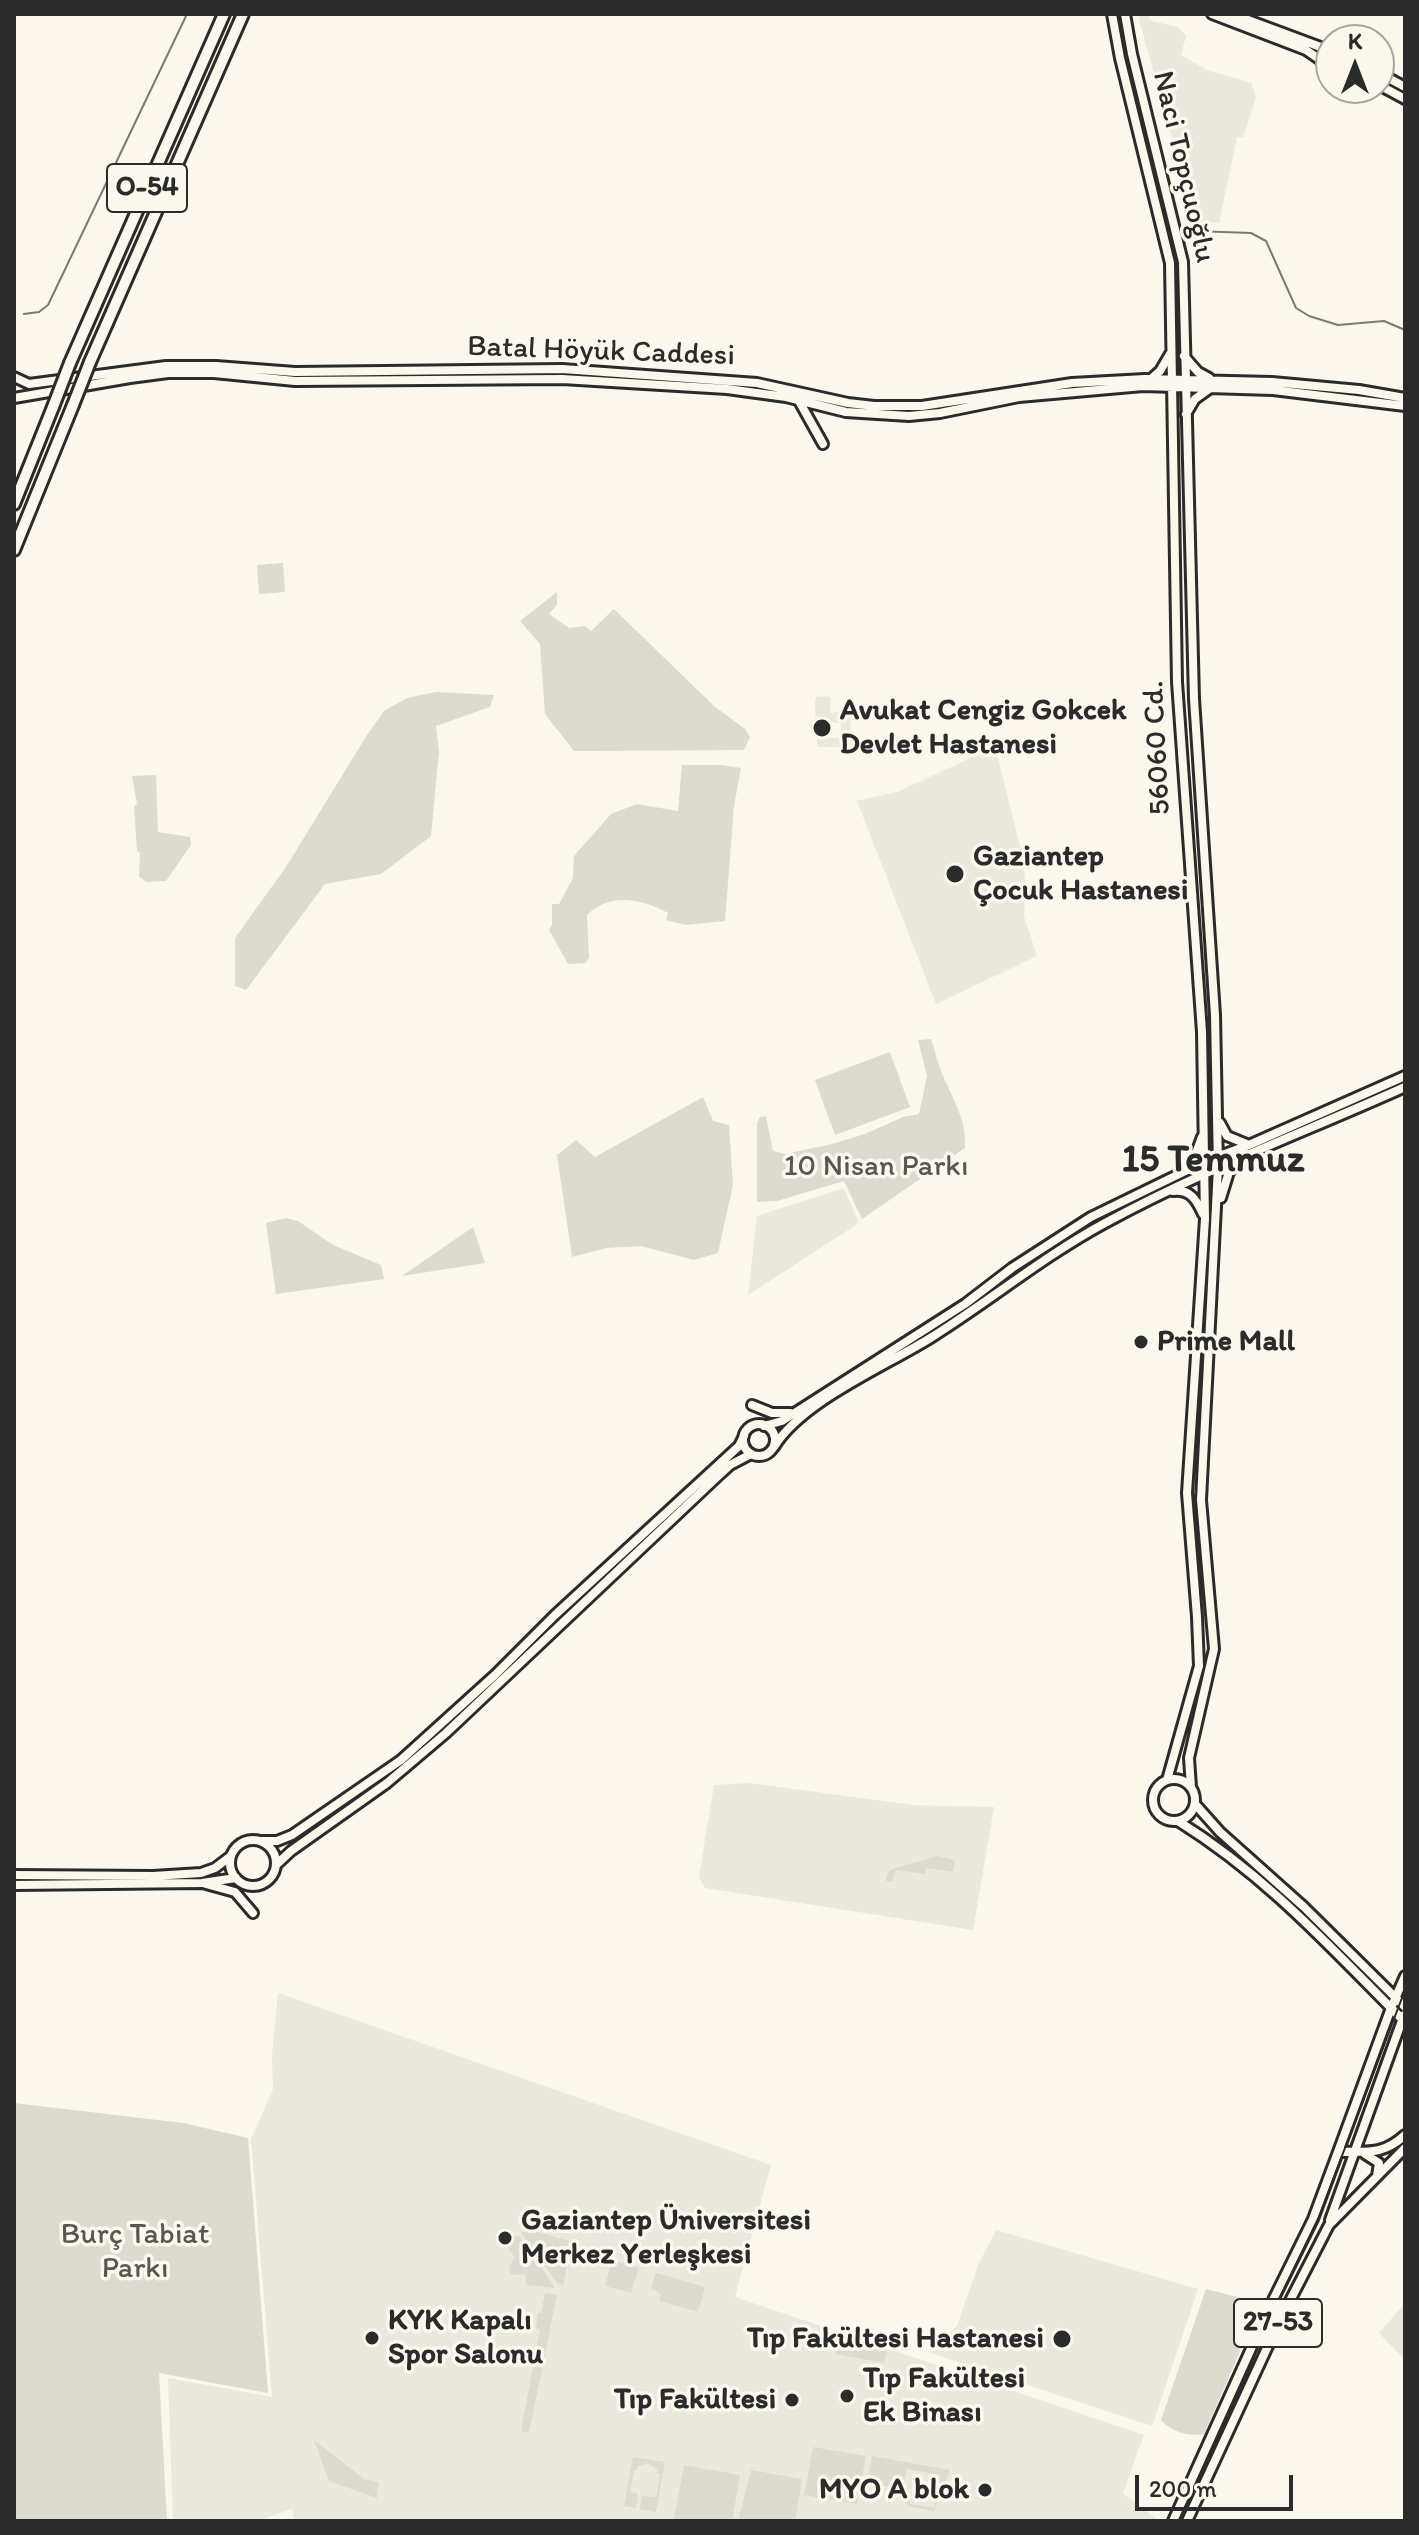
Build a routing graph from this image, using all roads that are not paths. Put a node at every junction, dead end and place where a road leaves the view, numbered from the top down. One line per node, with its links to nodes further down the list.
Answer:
1 (224, 14): 26 (highway, O-54, bridge)
2 (243, 14): 27 (highway, O-54, bridge)
3 (1112, 14): 11 (main road, Naci Topçuoğlu)
4 (1125, 14): 8 (main road, Naci Topçuoğlu)
5 (1133, 14): 8 (main road)
6 (1212, 14): 10 (main road)
7 (1232, 14): 9 (main road)
8 (1127, 31): 12 (main road, Naci Topçuoğlu)
9 (1315, 43)
10 (1315, 56)
11 (1172, 348): 14 (main road); 15 (main road, Naci Topçuoğlu)
12 (1184, 356): 16 (main road, Naci Topçuoğlu); 17 (main road)
13 (14, 379): 14 (main road, Batal Höyük Caddesi); 18 (main road, Batal Höyük Caddesi)
14 (1151, 382): 15 (main road, Batal Höyük Caddesi); 21 (main road, Batal Höyük Caddesi); 22 (main road)
15 (1172, 382): 16 (main road, Batal Höyük Caddesi); 22 (main road, 56060 Cd.)
16 (1184, 383): 17 (main road, Batal Höyük Caddesi); 24 (main road, 56060 Cd.)
17 (1212, 383): 20 (main road); 23 (main road); 24 (main road)
18 (14, 390)
19 (14, 398): 21 (main road, Batal Höyük Caddesi)
20 (1405, 398)
21 (799, 401): 25 (main road)
22 (1172, 404): 32 (main road, 56060 Cd.)
23 (1405, 406)
24 (1186, 414): 30 (main road, 56060 Cd.)
25 (823, 444)
26 (14, 504)
27 (14, 550)
28 (1405, 1076): 31 (main road)
29 (1405, 1087): 31 (main road)
30 (1217, 1115): 33 (main road); 35 (main road, 56060 Cd.)
31 (1316, 1119): 33 (main road)
32 (1205, 1128): 34 (main road, 56060 Cd.); 37 (main road)
33 (1248, 1150): 35 (main road); 39 (main road)
34 (1206, 1161): 35 (main road); 36 (main road, 56060 Cd.); 37 (main road)
35 (1218, 1162): 36 (main road); 39 (main road, 56060 Cd.)
36 (1206, 1171): 38 (main road); 40 (main road, 56060 Cd.)
37 (1182, 1173): 42 (main road)
38 (1160, 1194): 40 (main road); 45 (main road)
39 (1217, 1210): 48 (main road)
40 (1205, 1219): 47 (main road, 56060 Cd.)
41 (752, 1405): 42 (main road)
42 (795, 1412): 43 (main road)
43 (764, 1426): 44 (main road); 45 (main road)
44 (744, 1436): 46 (main road); 51 (main road)
45 (774, 1447): 46 (main road)
46 (751, 1454): 53 (main road)
47 (1167, 1780): 48 (main road); 50 (main road)
48 (1191, 1787): 49 (main road)
49 (1195, 1804): 50 (main road); 61 (main road)
50 (1178, 1821): 62 (main road)
51 (262, 1841): 52 (main road); 53 (main road)
52 (231, 1856): 55 (main road); 56 (main road)
53 (276, 1865): 55 (main road)
54 (14, 1875): 56 (main road)
55 (236, 1878): 57 (main road)
56 (108, 1879): 57 (main road); 58 (main road)
57 (202, 1883): 59 (main road)
58 (14, 1885)
59 (253, 1913)
60 (1405, 1976): 61 (main road)
61 (1395, 1998): 62 (main road); 63 (main road)
62 (1391, 2008): 63 (main road); 66 (main road)
63 (1404, 2015): 67 (main road)
64 (1405, 2135): 67 (main road)
65 (1405, 2148): 68 (main road, 27-53)
66 (1338, 2152): 67 (main road); 70 (main road)
67 (1357, 2152): 68 (main road); 69 (main road)
68 (1377, 2177): 69 (main road, 27-53)
69 (1329, 2225): 71 (main road, 27-53)
70 (1173, 2521)
71 (1187, 2521)

